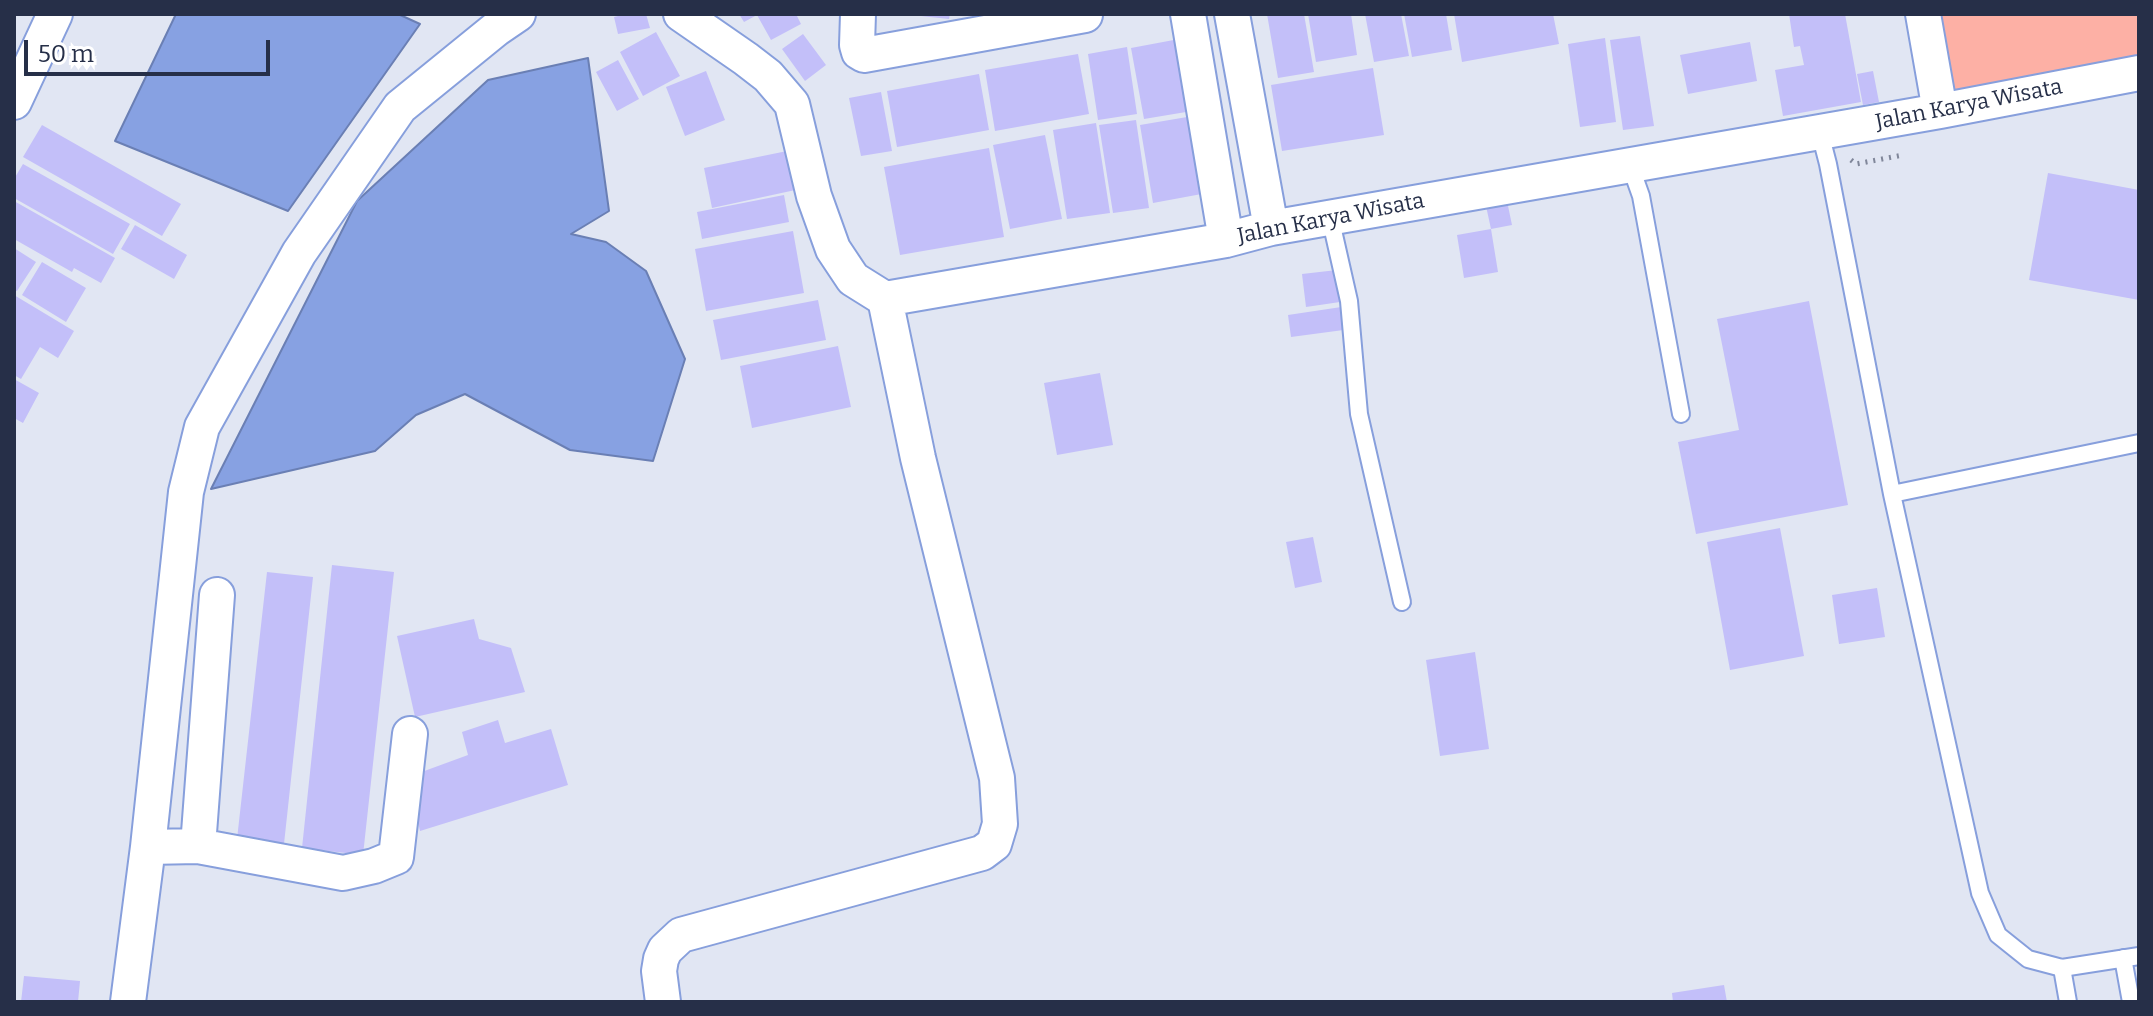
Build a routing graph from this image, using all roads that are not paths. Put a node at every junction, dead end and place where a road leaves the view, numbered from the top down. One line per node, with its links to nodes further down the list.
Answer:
1 (55, 14): 10 (street)
2 (518, 14): 25 (street)
3 (681, 14): 17 (street)
4 (858, 14): 5 (street)
5 (1087, 14)
6 (1188, 14): 16 (street)
7 (1232, 14): 15 (street)
8 (1923, 14): 11 (street)
9 (2139, 73): 11 (street, Jalan Karya Wisata)
10 (14, 102)
11 (1940, 111): 12 (street, Jalan Karya Wisata)
12 (1820, 133): 13 (street, Jalan Karya Wisata); 20 (lane)
13 (1630, 165): 14 (street, Jalan Karya Wisata); 18 (lane)
14 (1330, 217): 15 (street, Jalan Karya Wisata); 22 (lane)
15 (1271, 228): 16 (street, Jalan Karya Wisata)
16 (1226, 240): 17 (street, Jalan Karya Wisata)
17 (885, 299): 29 (street)
18 (1681, 414)
19 (2139, 443): 20 (lane)
20 (1892, 494): 27 (lane)
21 (217, 595): 24 (street)
22 (1402, 602)
23 (410, 734): 24 (street)
24 (198, 846): 25 (street)
25 (148, 847): 28 (street)
26 (2131, 957): 27 (lane); 31 (lane)
27 (2062, 968): 30 (lane)
28 (128, 1002)
29 (663, 1002)
30 (2068, 1002)
31 (2131, 1002)

